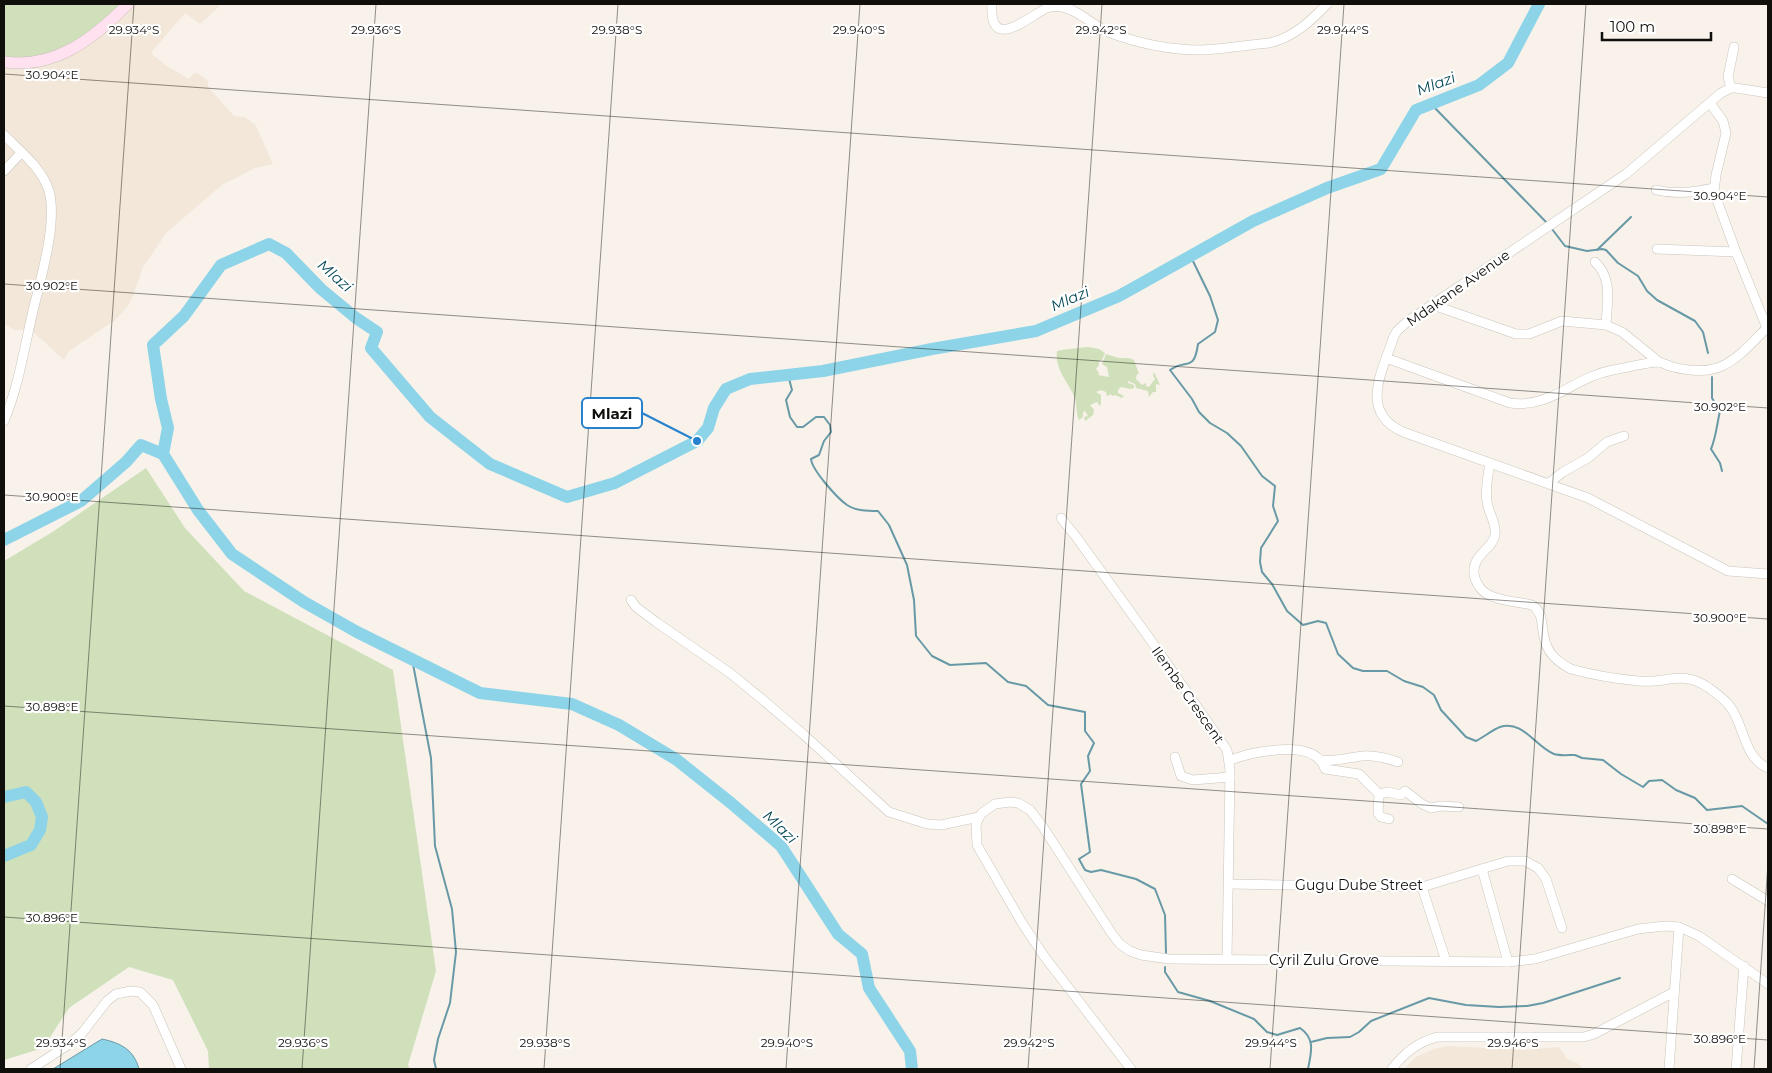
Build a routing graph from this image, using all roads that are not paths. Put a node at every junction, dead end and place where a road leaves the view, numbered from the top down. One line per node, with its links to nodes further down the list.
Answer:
1 (128, 4): 5 (street)
2 (992, 4): 3 (street)
3 (1327, 4)
4 (1734, 47): 6 (street)
5 (4, 62)
6 (1731, 88): 7 (street); 8 (street, Mdakane Avenue)
7 (1768, 92)
8 (1710, 102): 12 (street); 17 (street, Mdakane Avenue)
9 (4, 135): 10 (street)
10 (21, 153): 11 (street); 22 (street)
11 (4, 171)
12 (1714, 188): 13 (street); 15 (street)
13 (1656, 190)
14 (1657, 249): 15 (street)
15 (1736, 252): 19 (street)
16 (1595, 262): 18 (street)
17 (1433, 305): 18 (street); 20 (street, Mdakane Avenue)
18 (1606, 325): 21 (street)
19 (1767, 327): 21 (street)
20 (1386, 358): 21 (street); 24 (street, Mdakane Avenue)
21 (1659, 362)
22 (4, 422)
23 (1624, 436): 25 (street)
24 (1490, 462): 25 (street, Mdakane Avenue); 33 (street)
25 (1549, 483): 27 (street, Mdakane Avenue)
26 (1061, 518): 30 (street, Ilembe Crescent)
27 (1768, 574)
28 (631, 600): 37 (street, Cyril Zulu Grove)
29 (1175, 757): 34 (street)
30 (1229, 760): 31 (street); 34 (street, Ilembe Crescent)
31 (1321, 760): 32 (street); 35 (street)
32 (1398, 762)
33 (1768, 768)
34 (1230, 777): 41 (street, Ilembe Crescent)
35 (1379, 794): 36 (street); 38 (street)
36 (1459, 808)
37 (979, 817): 46 (street, Cyril Zulu Grove); 54 (street)
38 (1389, 819)
39 (1482, 869): 42 (street, Gugu Dube Street); 45 (street, Gugu Dube Street); 48 (street)
40 (1732, 879): 43 (street)
41 (1229, 884): 42 (street, Gugu Dube Street); 46 (street, Ilembe Crescent)
42 (1422, 887): 47 (street)
43 (1768, 901)
44 (1679, 927): 48 (street, Cyril Zulu Grove); 49 (street, Cyril Zulu Grove); 51 (street)
45 (1562, 928)
46 (1227, 960): 47 (street, Cyril Zulu Grove)
47 (1446, 961): 48 (street, Cyril Zulu Grove)
48 (1508, 962)
49 (1744, 966): 50 (street, Cyril Zulu Grove); 57 (street)
50 (1768, 984)
51 (1674, 992): 55 (street); 56 (street)
52 (32, 1069): 53 (street)
53 (180, 1069)
54 (1131, 1069)
55 (1392, 1069)
56 (1669, 1069)
57 (1736, 1069)

